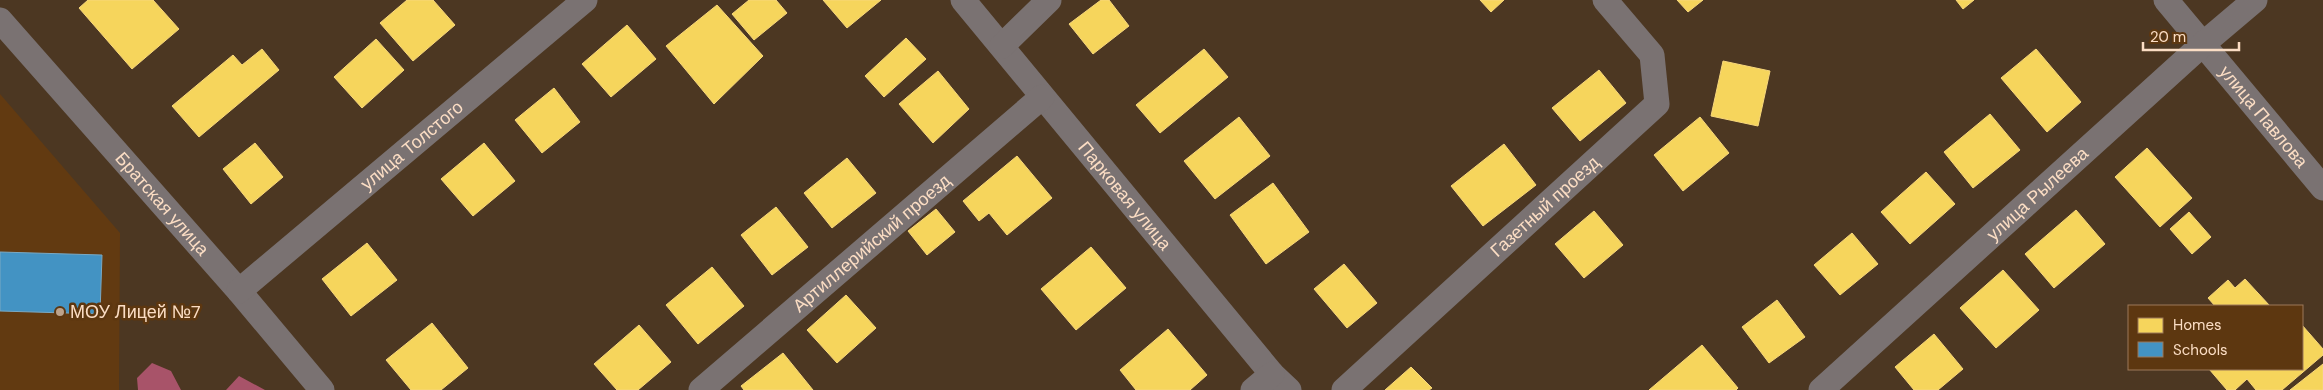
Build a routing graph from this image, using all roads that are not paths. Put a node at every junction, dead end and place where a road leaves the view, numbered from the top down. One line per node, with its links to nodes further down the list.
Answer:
1 (585, 0): 12 (street, улица Толстого)
2 (963, 0): 9 (street, Парковая улица)
3 (1049, 0): 9 (street)
4 (1605, 0): 17 (street, Газетный проезд)
5 (2166, 0): 8 (street, улица Павлова)
6 (2255, 0): 8 (street, улица Рылеева)
7 (0, 20): 12 (street, Братская улица)
8 (2203, 44): 11 (street, улица Павлова); 18 (street, улица Рылеева)
9 (1002, 46): 10 (street, Парковая улица)
10 (1042, 97): 13 (street, Парковая улица); 15 (street, Артиллерийский проезд)
11 (2323, 188)
12 (239, 290): 14 (street, Братская улица)
13 (1281, 382): 16 (street)
14 (322, 390)
15 (701, 390)
16 (1253, 390)
17 (1344, 390)
18 (1821, 390)

